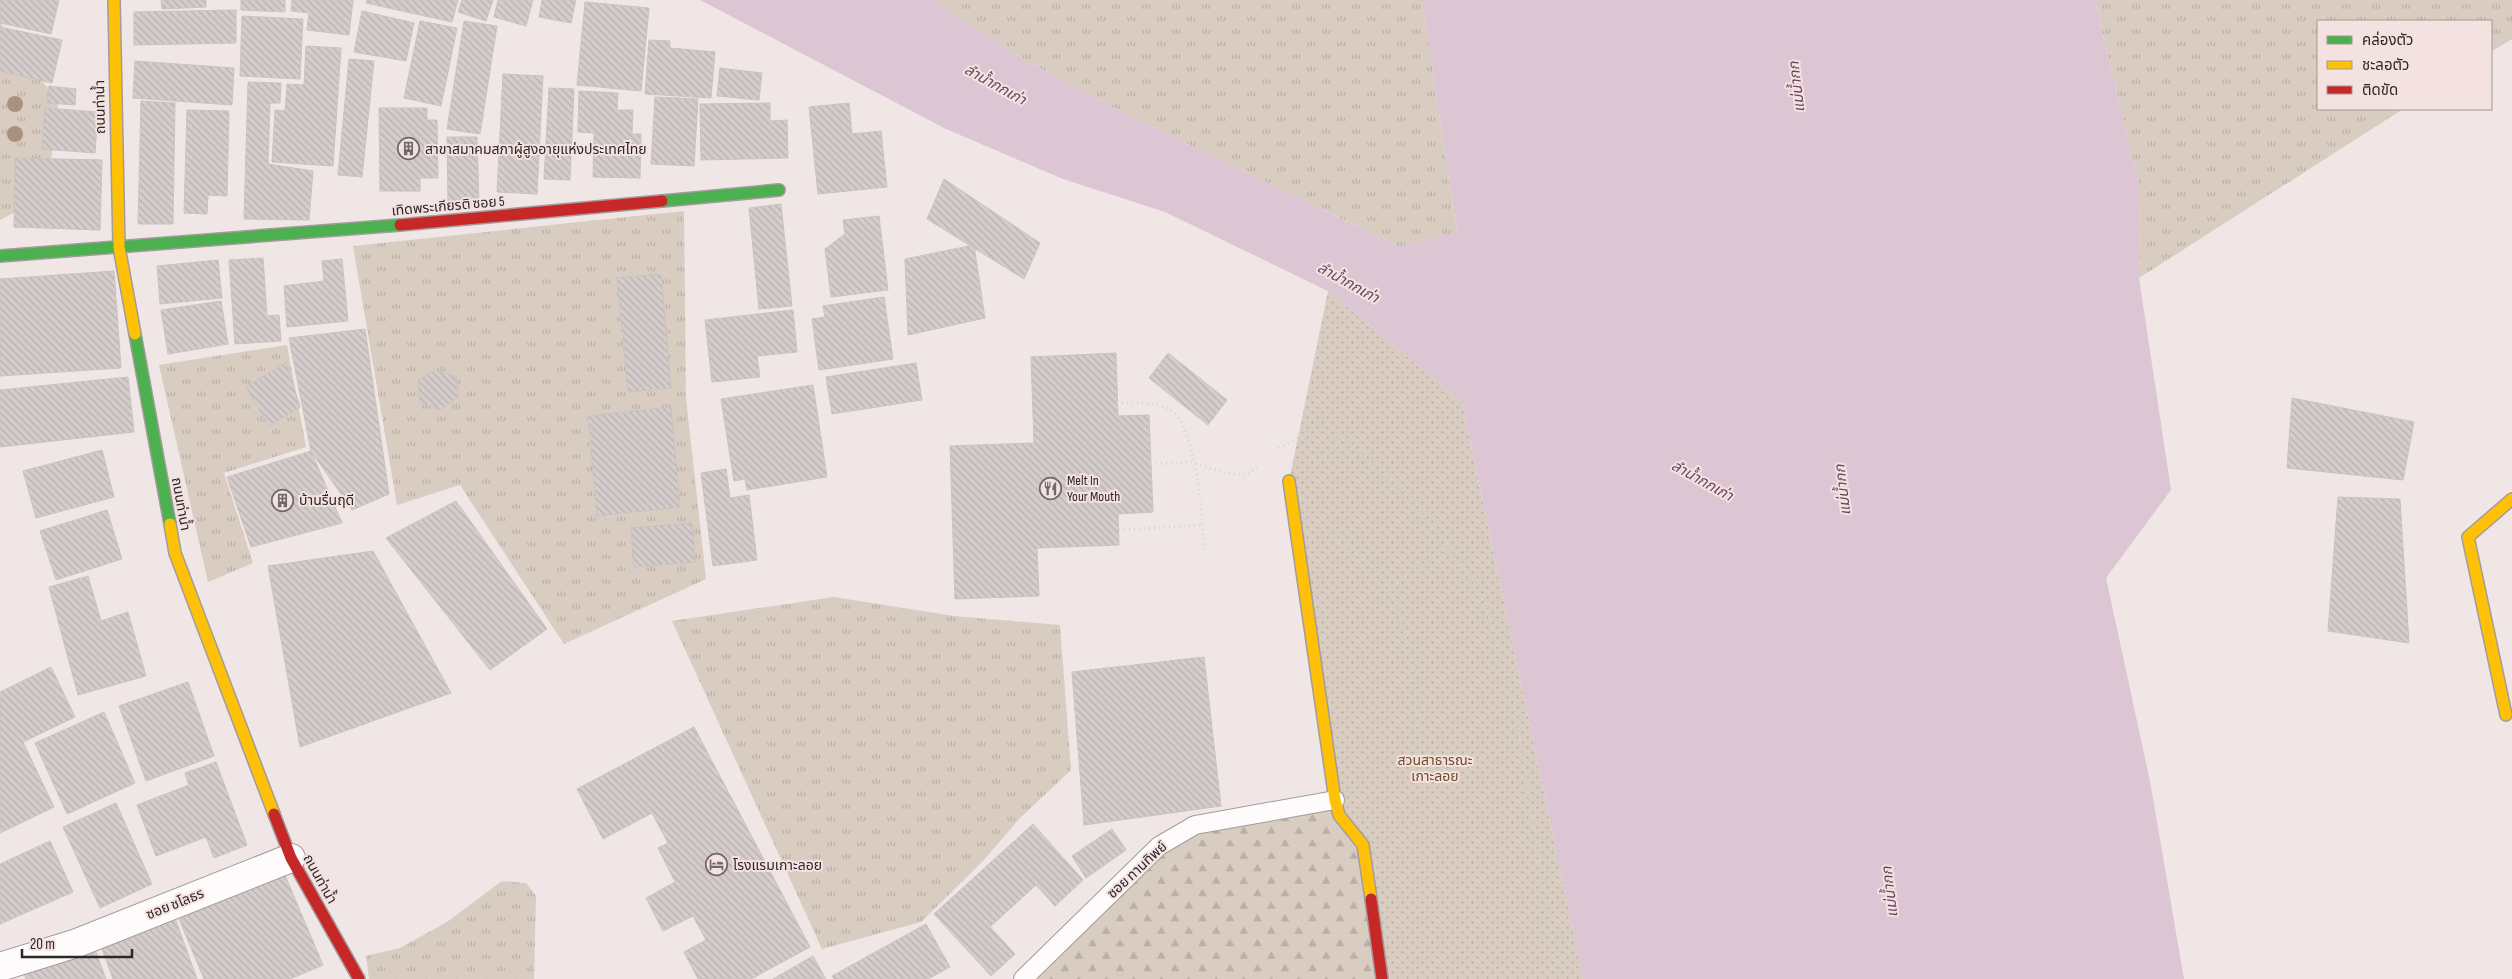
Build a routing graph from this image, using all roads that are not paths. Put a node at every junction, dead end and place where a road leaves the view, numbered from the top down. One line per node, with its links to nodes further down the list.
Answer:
1 (114, 0): 3 (street, ถนนท่าน้ำ)
2 (779, 190): 3 (street, เทิดพระเกียรติ ซอย 5)
3 (119, 247): 4 (street, เทิดพระเกียรติ ซอย 5); 9 (street, ถนนท่าน้ำ)
4 (0, 256)
5 (1289, 481): 8 (street)
6 (2512, 498): 7 (street)
7 (2506, 715)
8 (1335, 800): 12 (lane, ซอย ทานทิพย์); 13 (street)
9 (291, 858): 10 (street, ซอย ชโลธร); 11 (street, ถนนท่าน้ำ)
10 (0, 967)
11 (358, 979)
12 (1023, 979)
13 (1382, 979)

